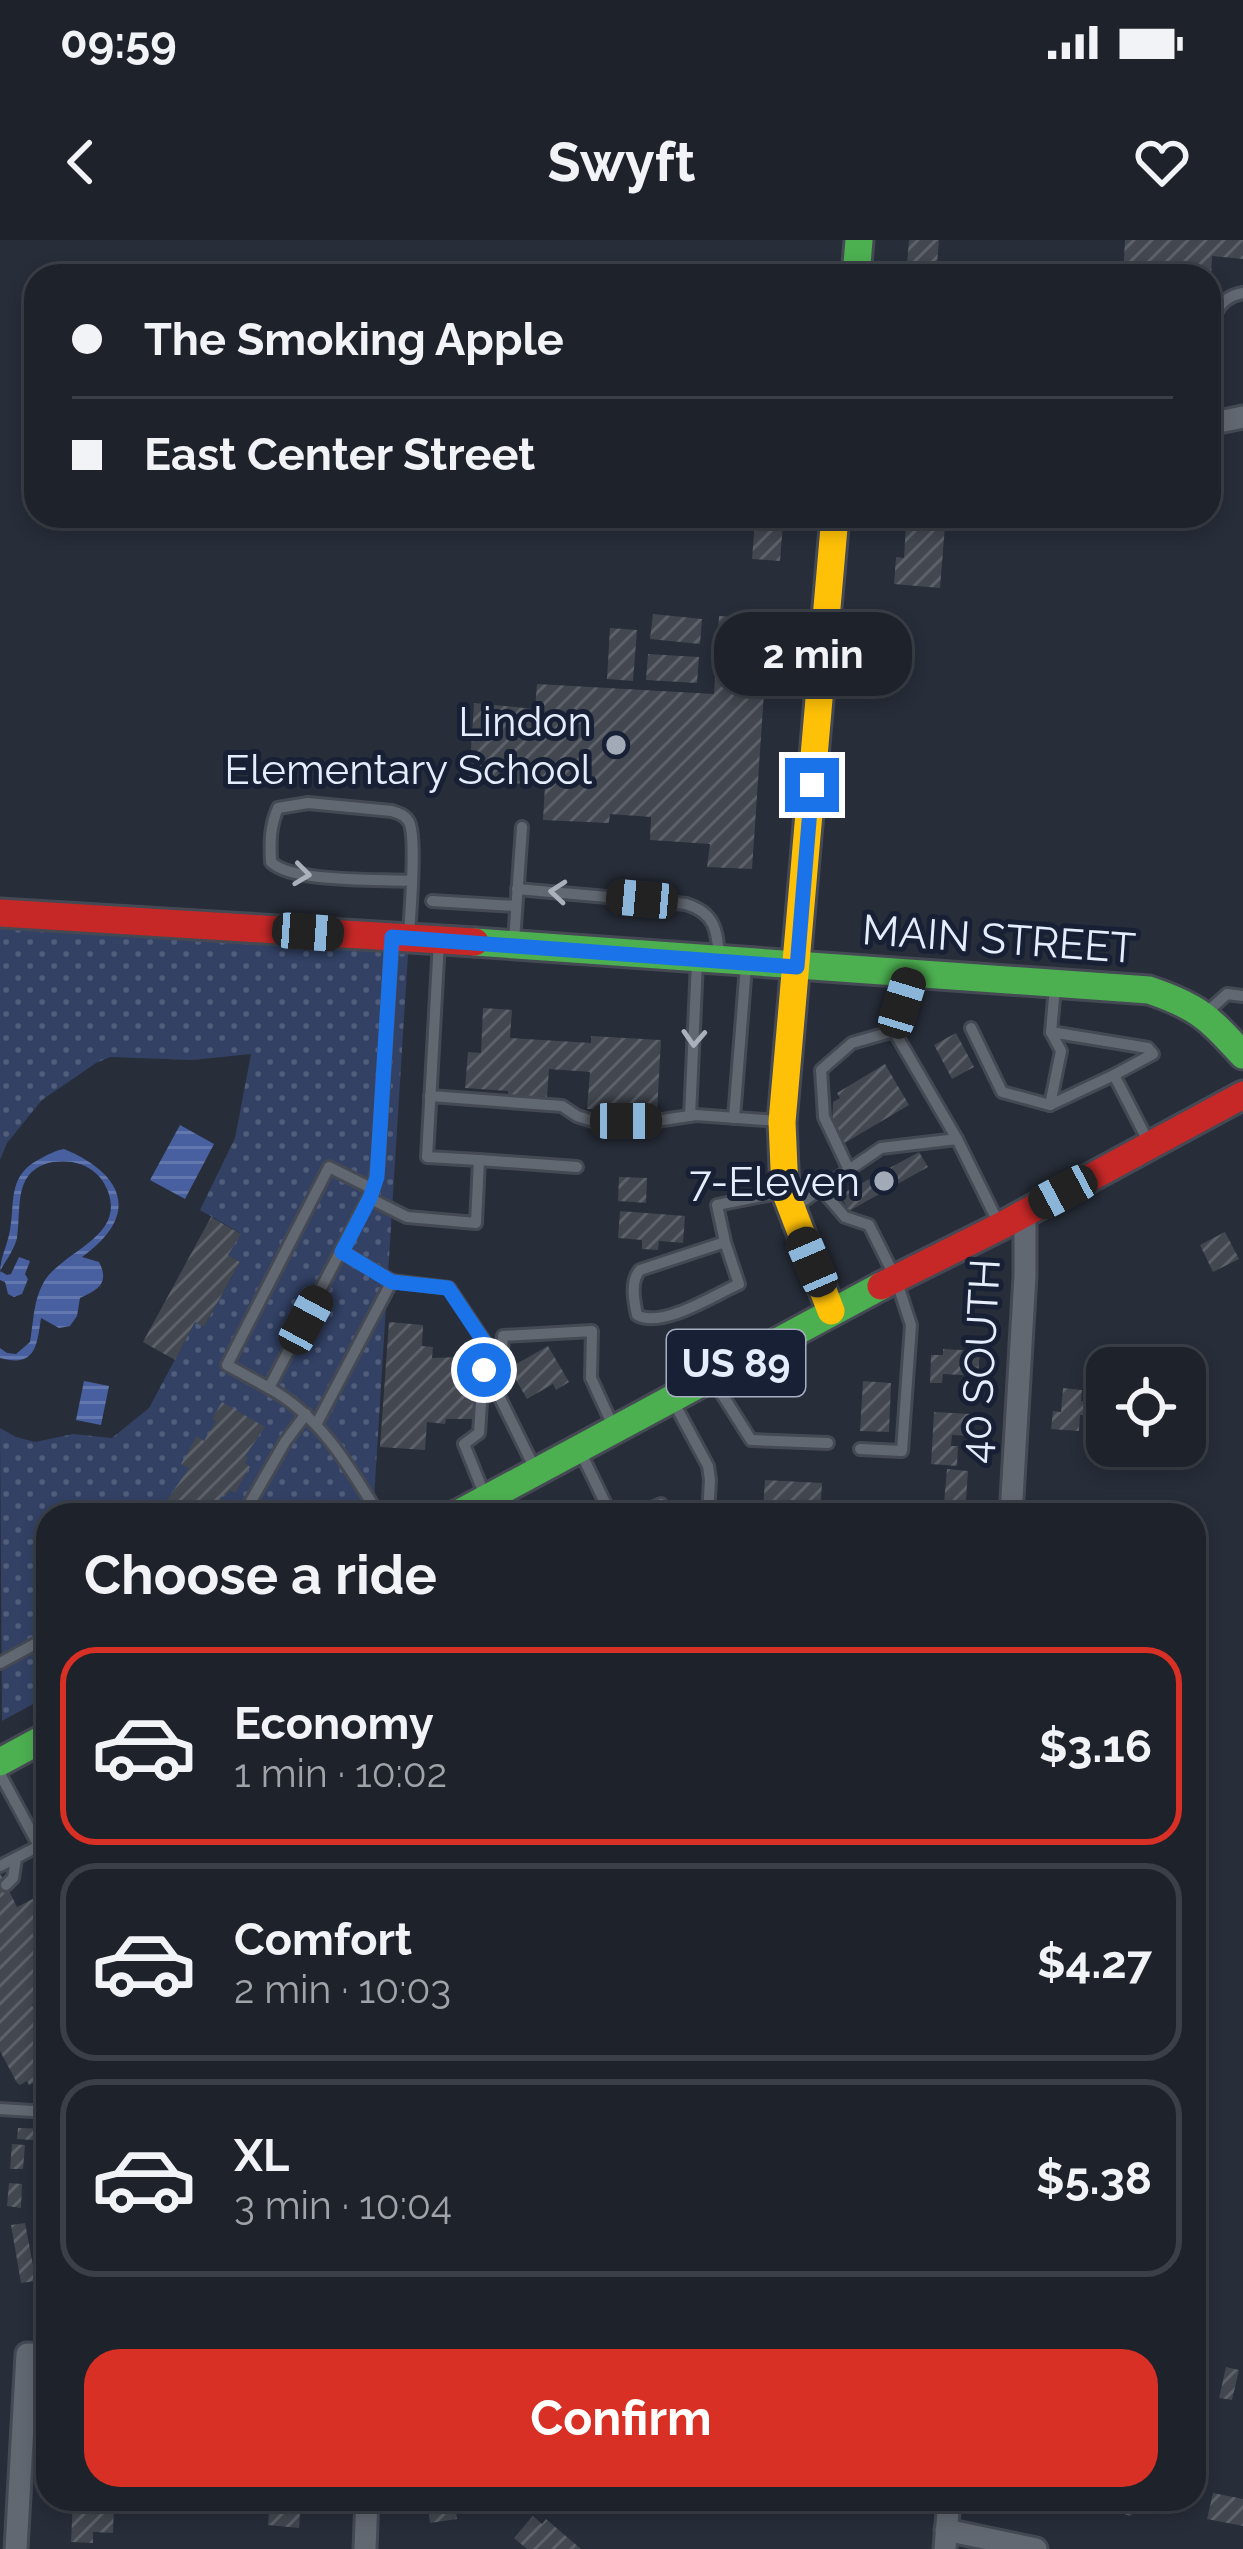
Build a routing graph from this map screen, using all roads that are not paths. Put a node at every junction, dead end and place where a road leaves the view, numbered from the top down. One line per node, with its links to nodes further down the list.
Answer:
1 (834, 528): 12 (street)
2 (522, 827): 4 (lane)
3 (411, 880): 3 (lane, one-way to 3); 8 (lane)
4 (518, 889): 6 (lane); 11 (lane, one-way to 4)
5 (432, 901): 6 (lane)
6 (516, 906): 10 (lane)
7 (0, 913): 8 (street, MAIN STREET)
8 (401, 938): 9 (street, MAIN STREET); 35 (lane)
9 (439, 940): 10 (street, MAIN STREET); 24 (lane)
10 (513, 944): 11 (street, MAIN STREET)
11 (721, 961): 12 (street, MAIN STREET); 26 (lane, one-way to 26); 27 (lane)
12 (797, 967): 13 (street, MAIN STREET); 21 (street)
13 (910, 975): 14 (street, MAIN STREET); 18 (lane)
14 (1056, 984): 16 (street, MAIN STREET); 19 (lane)
15 (1243, 996): 16 (lane)
16 (1205, 1014): 20 (street, MAIN STREET)
17 (971, 1028): 25 (lane)
18 (894, 1030): 21 (lane); 29 (lane)
19 (1051, 1032): 22 (lane); 25 (lane)
20 (1243, 1055)
21 (806, 1066): 28 (street); 33 (lane)
22 (1114, 1075): 25 (lane); 30 (lane)
23 (1243, 1095): 30 (street, US 89)
24 (430, 1096): 26 (lane); 31 (lane)
25 (1050, 1105)
26 (690, 1116): 27 (lane)
27 (734, 1118): 28 (lane)
28 (782, 1122): 36 (street)
29 (957, 1139): 33 (lane); 37 (lane)
30 (1150, 1145): 37 (street, US 89)
31 (479, 1160): 32 (lane); 35 (lane)
32 (578, 1167)
33 (849, 1170): 34 (lane)
34 (821, 1189): 36 (lane); 40 (lane)
35 (372, 1194): 39 (lane); 44 (lane)
36 (788, 1201): 38 (lane); 42 (street)
37 (1013, 1219): 40 (street, US 89); 58 (street, 40 SOUTH)
38 (724, 1242): 38 (lane)
39 (342, 1252): 41 (lane); 44 (lane)
40 (896, 1279): 42 (street, US 89); 51 (lane)
41 (392, 1282): 47 (lane); 53 (lane)
42 (831, 1312): 43 (street, US 89)
43 (711, 1377): 45 (street, US 89); 49 (lane)
44 (269, 1388): 46 (lane)
45 (671, 1398): 48 (street, US 89); 57 (lane)
46 (306, 1414): 47 (lane); 54 (lane)
47 (317, 1424): 55 (lane)
48 (614, 1429): 50 (street, US 89); 52 (lane)
49 (828, 1443)
50 (579, 1448): 52 (street, US 89); 56 (lane)
51 (860, 1449)
52 (536, 1472): 53 (street, US 89)
53 (501, 1501)
54 (250, 1503)
55 (371, 1503)
56 (605, 1503)
57 (709, 1503)
58 (1012, 1503)
59 (36, 1643): 60 (lane)
60 (0, 1663)
61 (36, 1742): 62 (street)
62 (0, 1762)
63 (0, 1774): 64 (lane)
64 (36, 1840)
65 (36, 1848): 66 (lane)
66 (16, 1858): 67 (lane); 68 (lane)
67 (0, 1866)
68 (6, 1886)
69 (0, 2109): 70 (lane)
70 (36, 2112)
71 (36, 2363): 74 (street)
72 (367, 2511): 75 (street)
73 (945, 2540): 76 (street)
74 (16, 2549)
75 (365, 2549)
76 (1036, 2549)

